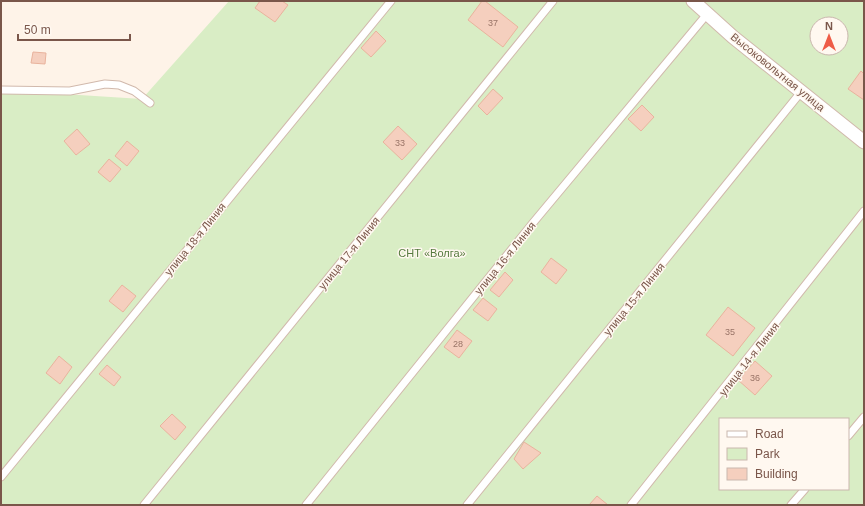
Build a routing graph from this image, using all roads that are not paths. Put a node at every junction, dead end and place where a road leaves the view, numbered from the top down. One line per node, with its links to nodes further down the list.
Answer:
1 (391, 1): 12 (lane, улица 18-я Линия)
2 (553, 1): 14 (lane, улица 17-я Линия)
3 (693, 1): 4 (street, Высоковольтная улица)
4 (708, 13): 6 (street, Высоковольтная улица); 15 (lane, улица 16-я Линия)
5 (1, 90): 7 (lane)
6 (801, 92): 8 (street, Высоковольтная улица); 16 (lane, улица 15-я Линия)
7 (150, 103)
8 (864, 142)
9 (864, 212): 17 (lane, улица 14-я Линия)
10 (864, 416): 11 (lane)
11 (849, 435)
12 (1, 477)
13 (803, 490): 18 (lane)
14 (144, 505)
15 (306, 505)
16 (467, 505)
17 (632, 505)
18 (791, 505)

